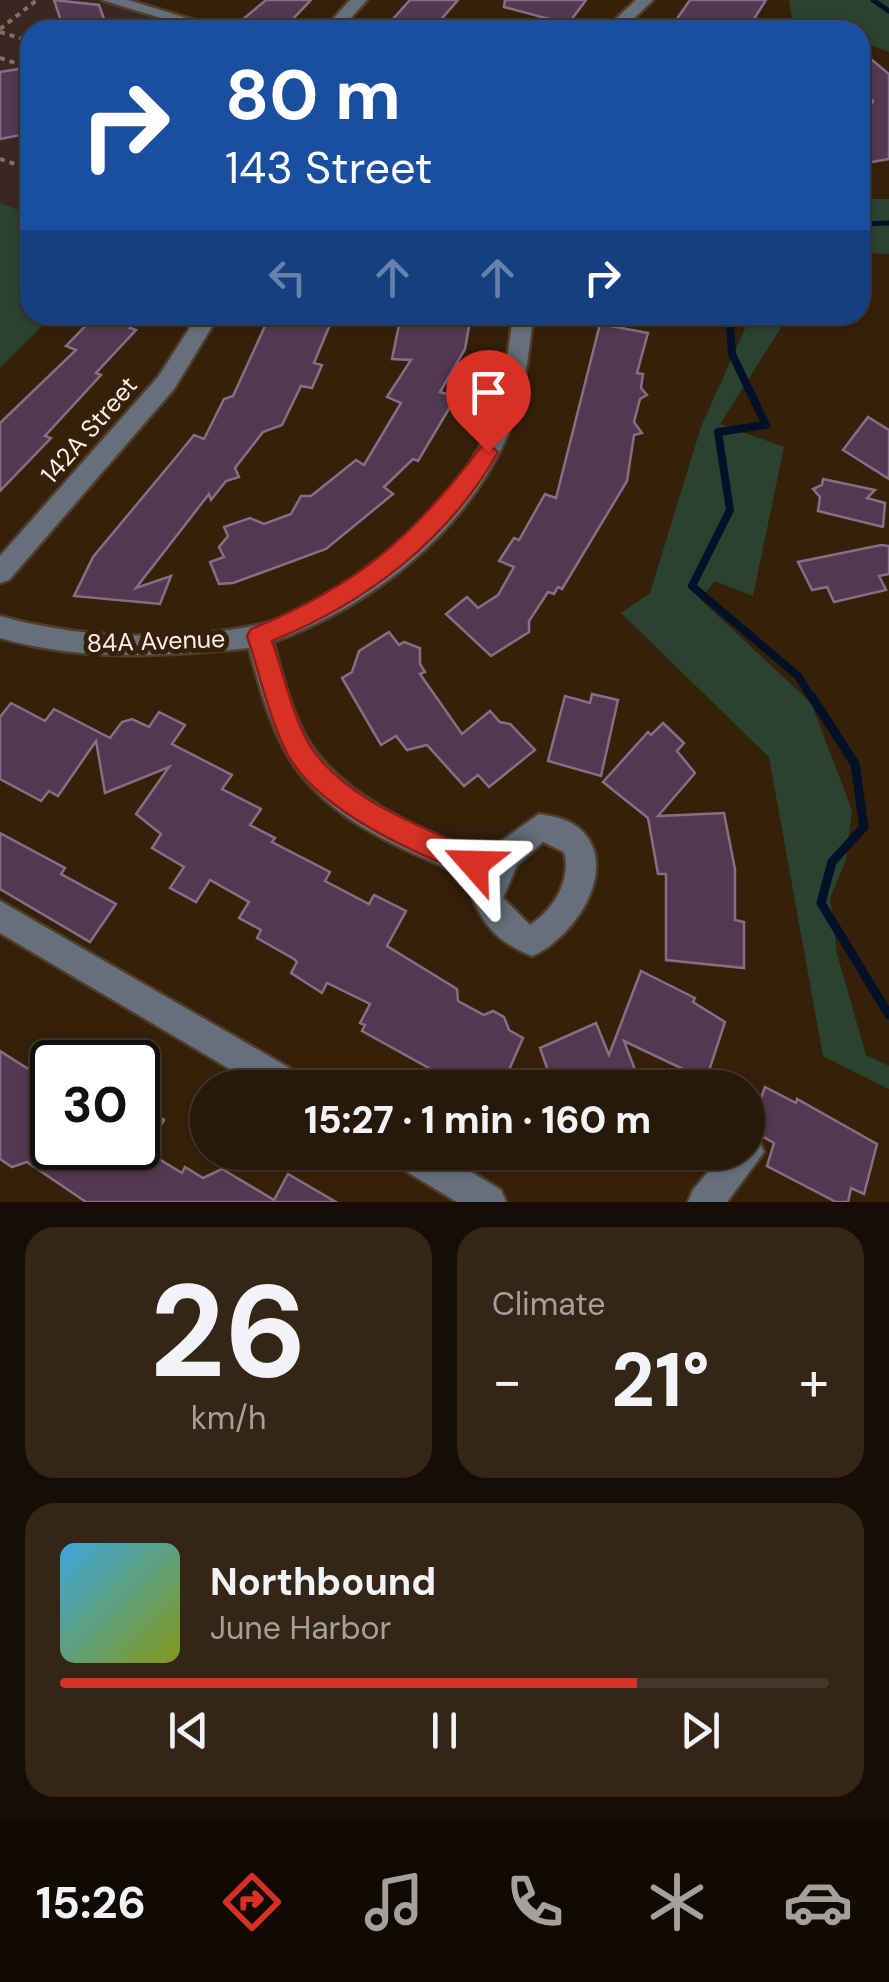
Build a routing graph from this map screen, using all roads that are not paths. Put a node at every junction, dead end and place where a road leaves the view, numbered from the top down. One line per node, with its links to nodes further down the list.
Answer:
1 (110, 0): 4 (street)
2 (359, 0): 5 (street)
3 (646, 0): 6 (street)
4 (182, 20)
5 (340, 20)
6 (623, 20)
7 (203, 325): 9 (street, 142A Street)
8 (522, 325): 11 (street)
9 (0, 573)
10 (0, 627): 11 (street, 84A Avenue)
11 (259, 636): 12 (street, 84A Avenue)
12 (496, 874)
13 (0, 916): 14 (street)
14 (263, 1070)
15 (436, 1170): 17 (street)
16 (733, 1170): 18 (street)
17 (489, 1202)
18 (705, 1202)

